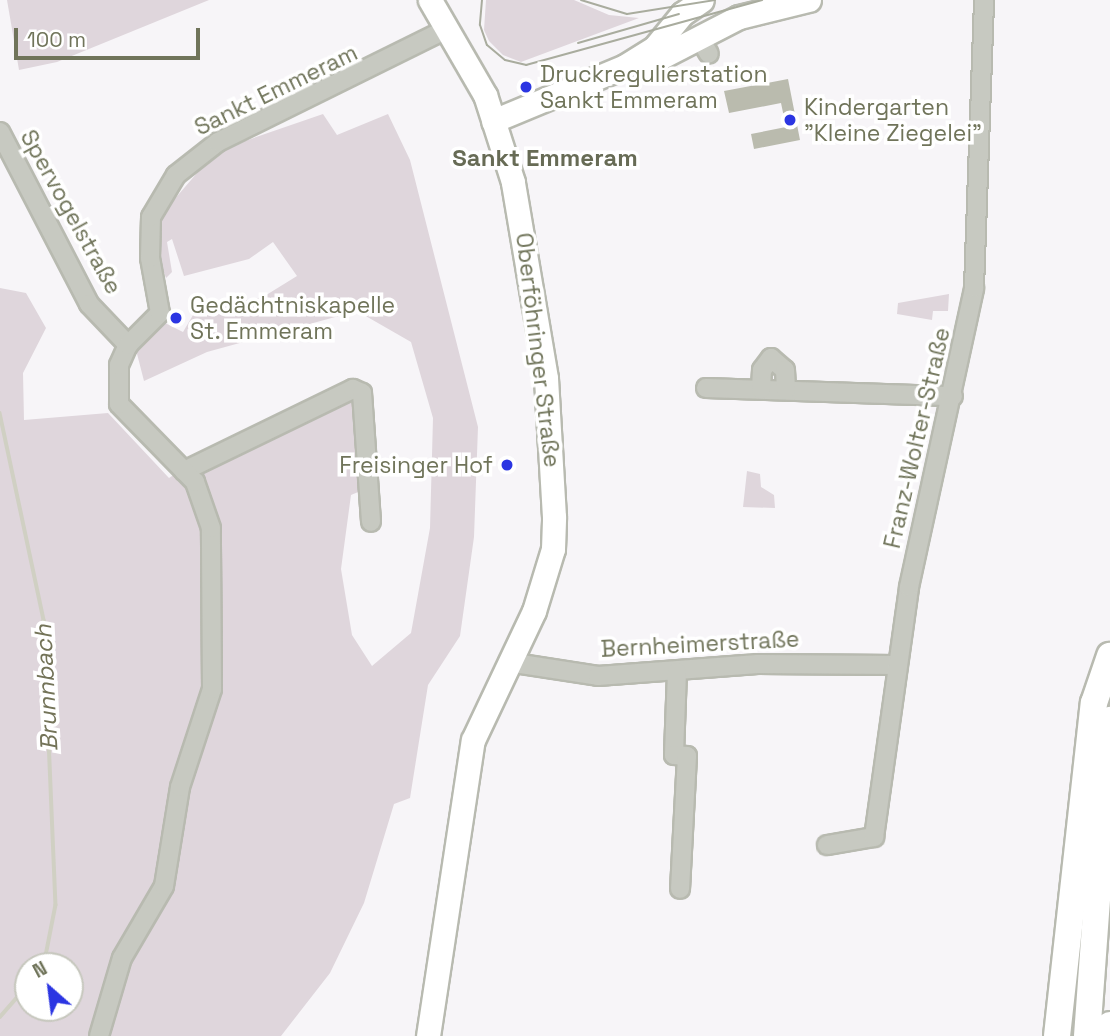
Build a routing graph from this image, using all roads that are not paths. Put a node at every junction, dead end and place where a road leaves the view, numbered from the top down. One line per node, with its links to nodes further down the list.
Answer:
1 (430, 0): 6 (main road, Oberföhringer Straße)
2 (702, 0): 5 (main road)
3 (809, 0): 7 (main road)
4 (984, 0): 15 (street, Franz-Wolter-Straße)
5 (676, 20): 7 (main road); 8 (main road)
6 (447, 29): 9 (main road, Oberföhringer Straße); 11 (street, Sankt Emmeram)
7 (701, 46): 8 (main road)
8 (625, 66): 9 (main road)
9 (493, 121): 19 (main road, Oberföhringer Straße)
10 (0, 132): 11 (street, Spervogelstraße)
11 (128, 345): 16 (street, Sankt Emmeram)
12 (706, 388): 13 (street)
13 (761, 389): 14 (street); 14 (street)
14 (786, 390): 15 (street)
15 (953, 396): 20 (street, Franz-Wolter-Straße)
16 (184, 471): 17 (street); 26 (street, Sankt Emmeram)
17 (371, 522)
18 (1110, 656): 28 (highway)
19 (508, 662): 21 (street, Bernheimerstraße); 27 (main road, Oberföhringer Straße)
20 (896, 665): 21 (street, Bernheimerstraße); 23 (street, Franz-Wolter-Straße)
21 (677, 673): 24 (street)
22 (1110, 720): 29 (highway)
23 (827, 845)
24 (680, 889)
25 (1110, 1025): 30 (highway)
26 (99, 1036)
27 (428, 1036)
28 (1057, 1036)
29 (1087, 1036)
30 (1109, 1036)

